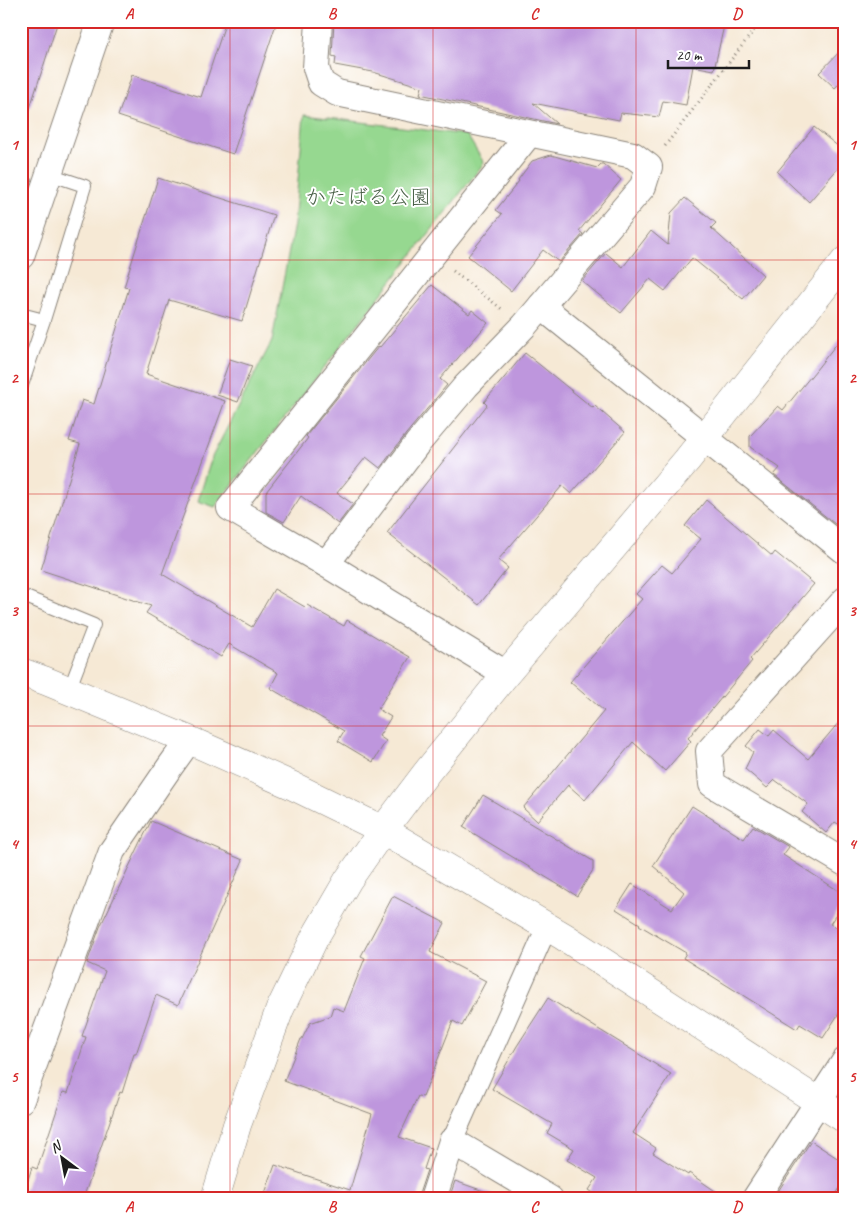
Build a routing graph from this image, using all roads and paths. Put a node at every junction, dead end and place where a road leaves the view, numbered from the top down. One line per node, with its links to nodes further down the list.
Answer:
1 (101, 21): 6 (street)
2 (319, 21): 4 (street)
3 (761, 21): 5 (path)
4 (529, 134): 5 (street); 7 (street)
5 (649, 166): 10 (street)
6 (49, 174): 8 (street); 12 (lane)
7 (433, 254): 13 (path); 17 (street)
8 (21, 256)
9 (845, 261): 15 (street)
10 (541, 306): 13 (street); 15 (street)
11 (21, 314): 12 (lane)
12 (44, 320): 14 (lane)
13 (524, 326): 17 (street)
14 (21, 388)
15 (705, 438): 16 (street); 21 (street)
16 (845, 551)
17 (326, 564): 21 (street)
18 (21, 595): 22 (lane)
19 (845, 600): 25 (street)
20 (21, 672): 22 (street)
21 (506, 674): 24 (street)
22 (68, 690): 23 (street)
23 (189, 740): 24 (street); 28 (street)
24 (383, 830): 26 (street); 32 (street)
25 (845, 863)
26 (547, 926): 29 (street); 31 (street)
27 (845, 1061): 29 (street)
28 (21, 1100)
29 (818, 1101): 30 (street); 35 (street)
30 (845, 1119)
31 (452, 1141): 33 (street); 34 (street)
32 (214, 1199)
33 (432, 1199)
34 (550, 1199)
35 (755, 1199)

